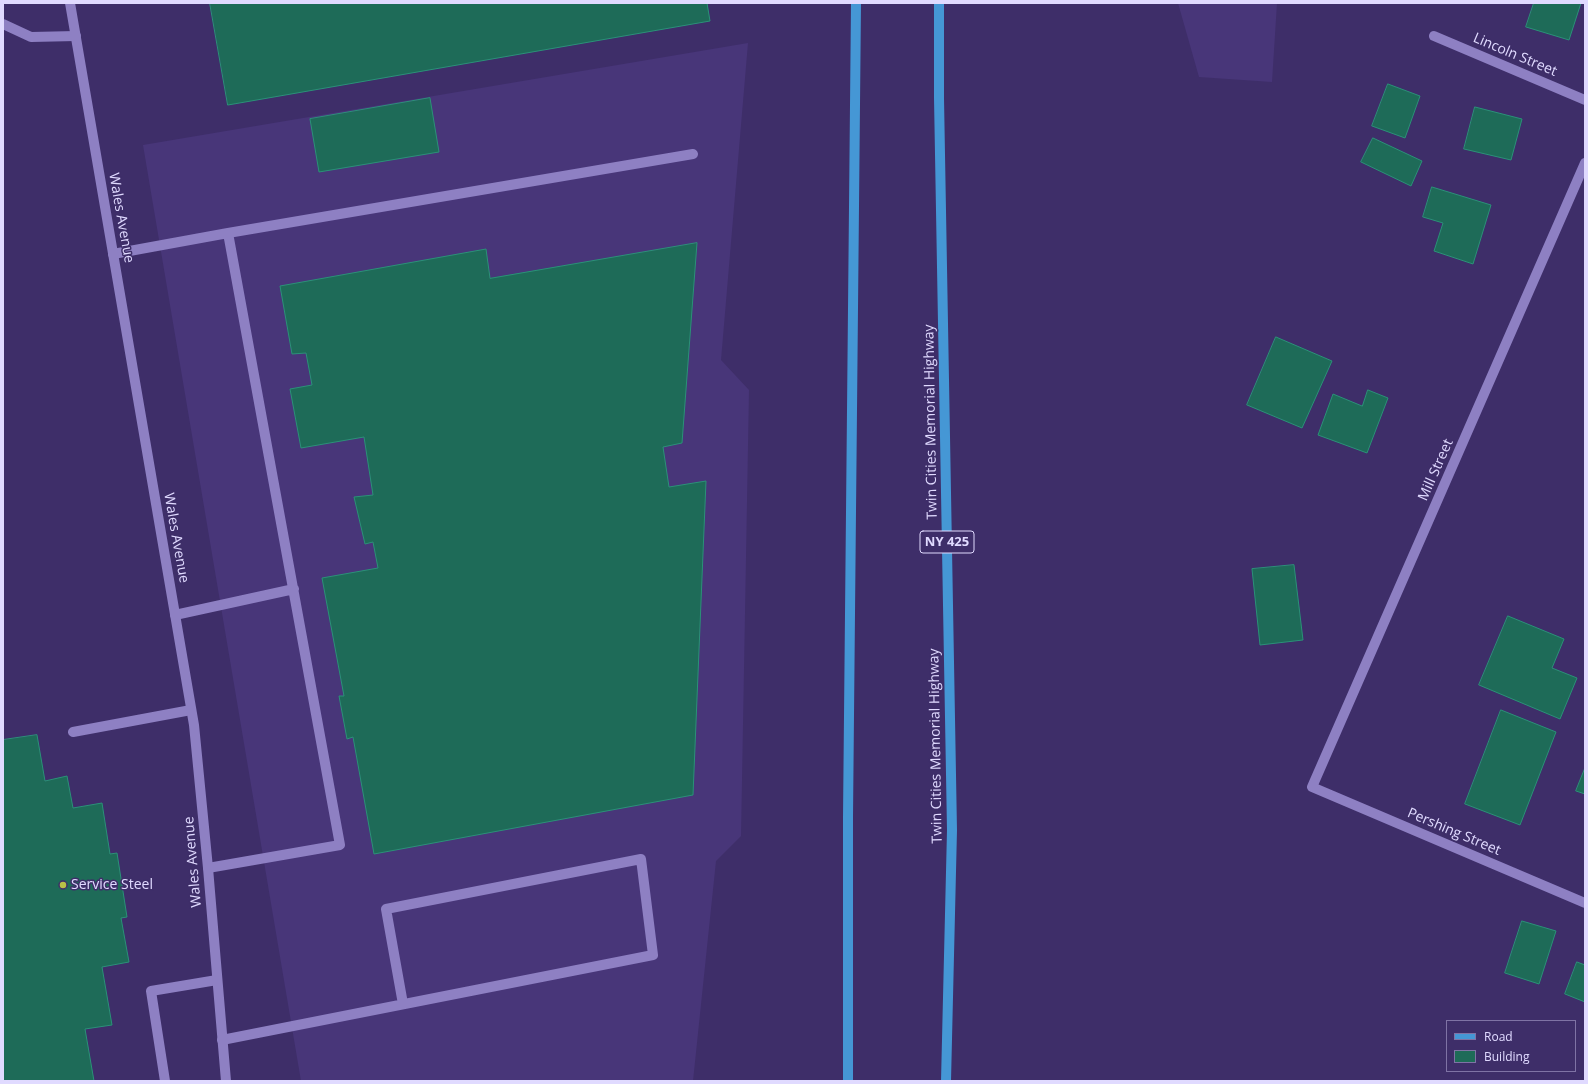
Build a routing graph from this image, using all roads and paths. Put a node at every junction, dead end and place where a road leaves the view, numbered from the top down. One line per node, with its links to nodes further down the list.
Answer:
1 (70, 3): 5 (street, Wales Avenue)
2 (856, 3): 24 (main road)
3 (939, 3): 25 (main road, Twin Cities Memorial Highway / NY 425)
4 (3, 24): 5 (street)
5 (76, 36): 11 (street, Wales Avenue)
6 (1434, 36): 7 (street, Lincoln Street)
7 (1585, 100)
8 (693, 154): 10 (street)
9 (1585, 163): 16 (street, Mill Street)
10 (228, 233): 11 (street); 12 (street)
11 (113, 254): 13 (street, Wales Avenue)
12 (294, 590): 13 (street); 17 (street)
13 (175, 615): 14 (street, Wales Avenue)
14 (191, 710): 15 (street); 17 (street, Wales Avenue)
15 (73, 732)
16 (1312, 787): 18 (street, Pershing Street)
17 (208, 868): 19 (street, Wales Avenue)
18 (1585, 903)
19 (217, 980): 21 (street, Wales Avenue); 22 (street)
20 (403, 1004): 20 (street); 21 (street)
21 (222, 1040): 23 (street, Wales Avenue)
22 (165, 1081)
23 (226, 1081)
24 (848, 1081)
25 (946, 1081)

